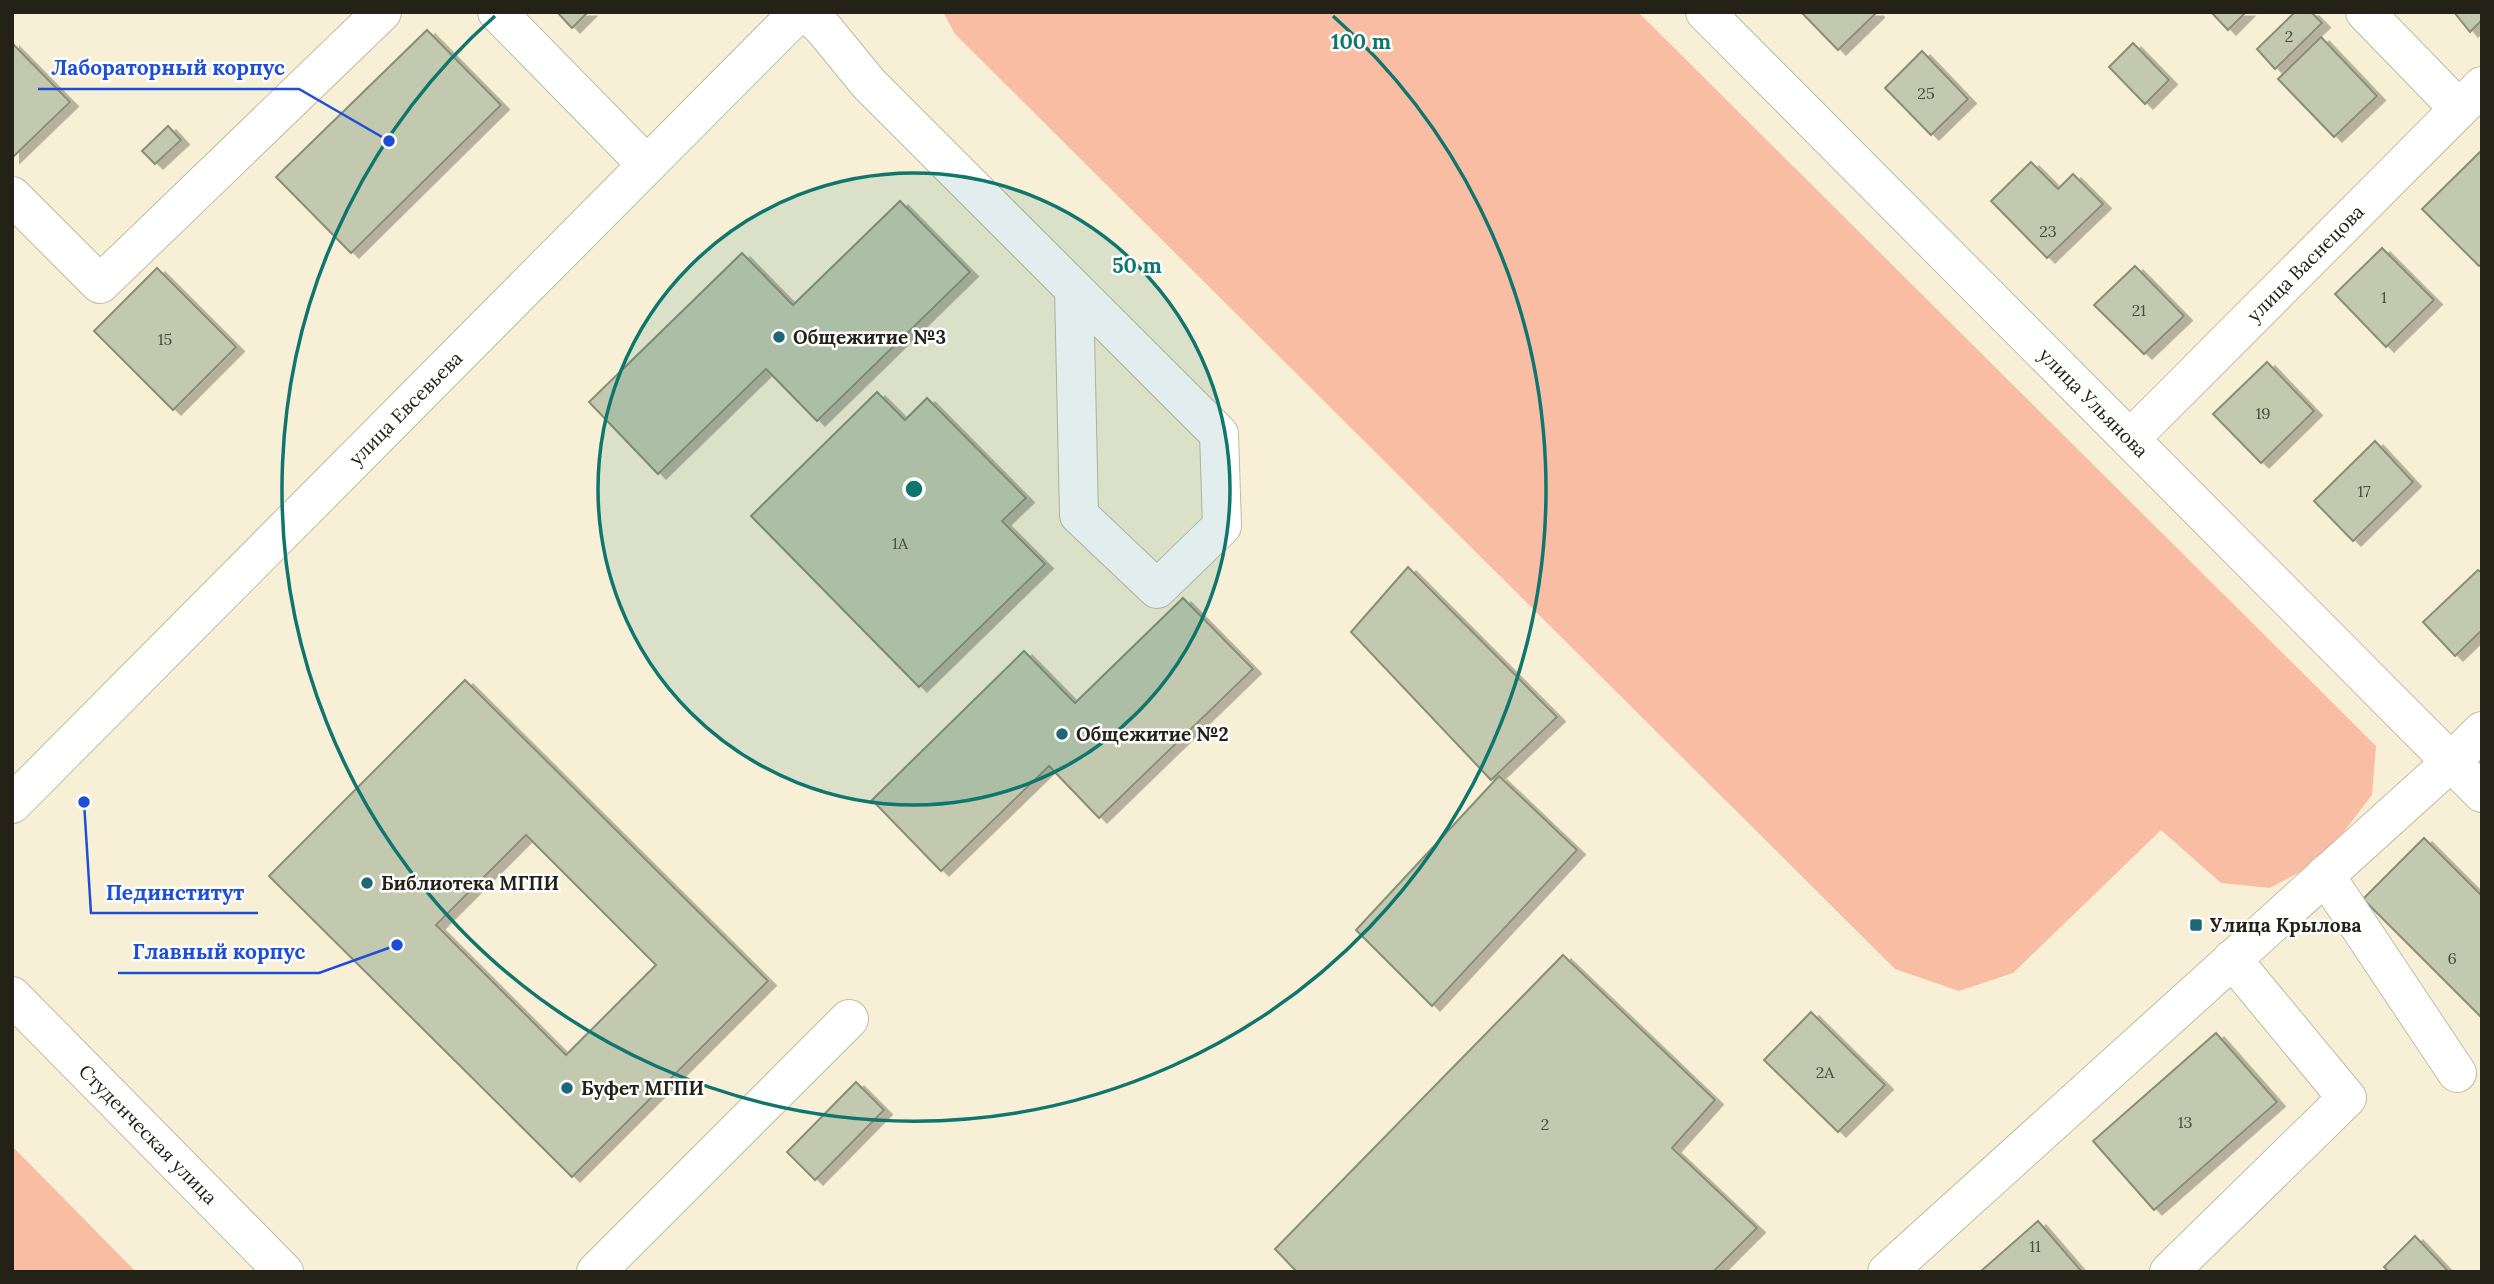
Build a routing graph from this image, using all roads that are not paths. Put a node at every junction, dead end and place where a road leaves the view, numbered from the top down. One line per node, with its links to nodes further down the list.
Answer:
1 (382, 12): 9 (street)
2 (498, 12): 8 (street)
3 (799, 12): 8 (street, улица Евсевьева)
4 (807, 12): 10 (street)
5 (1705, 12): 11 (street, улица Ульянова)
6 (2365, 12): 7 (street)
7 (2471, 97): 11 (street, улица Васнецова)
8 (647, 165): 15 (street, улица Евсевьева)
9 (12, 196)
10 (1074, 289): 10 (street)
11 (2130, 439): 13 (street, улица Ульянова)
12 (2482, 731): 13 (street)
13 (2451, 762): 14 (street, улица Ульянова); 16 (street)
14 (2482, 793)
15 (12, 804)
16 (2325, 875): 17 (street); 20 (street)
17 (2232, 960): 23 (street); 24 (street)
18 (12, 996): 21 (street, Студенческая улица)
19 (849, 1019): 22 (street)
20 (2457, 1073)
21 (284, 1272)
22 (596, 1272)
23 (1887, 1272)
24 (2169, 1272)

